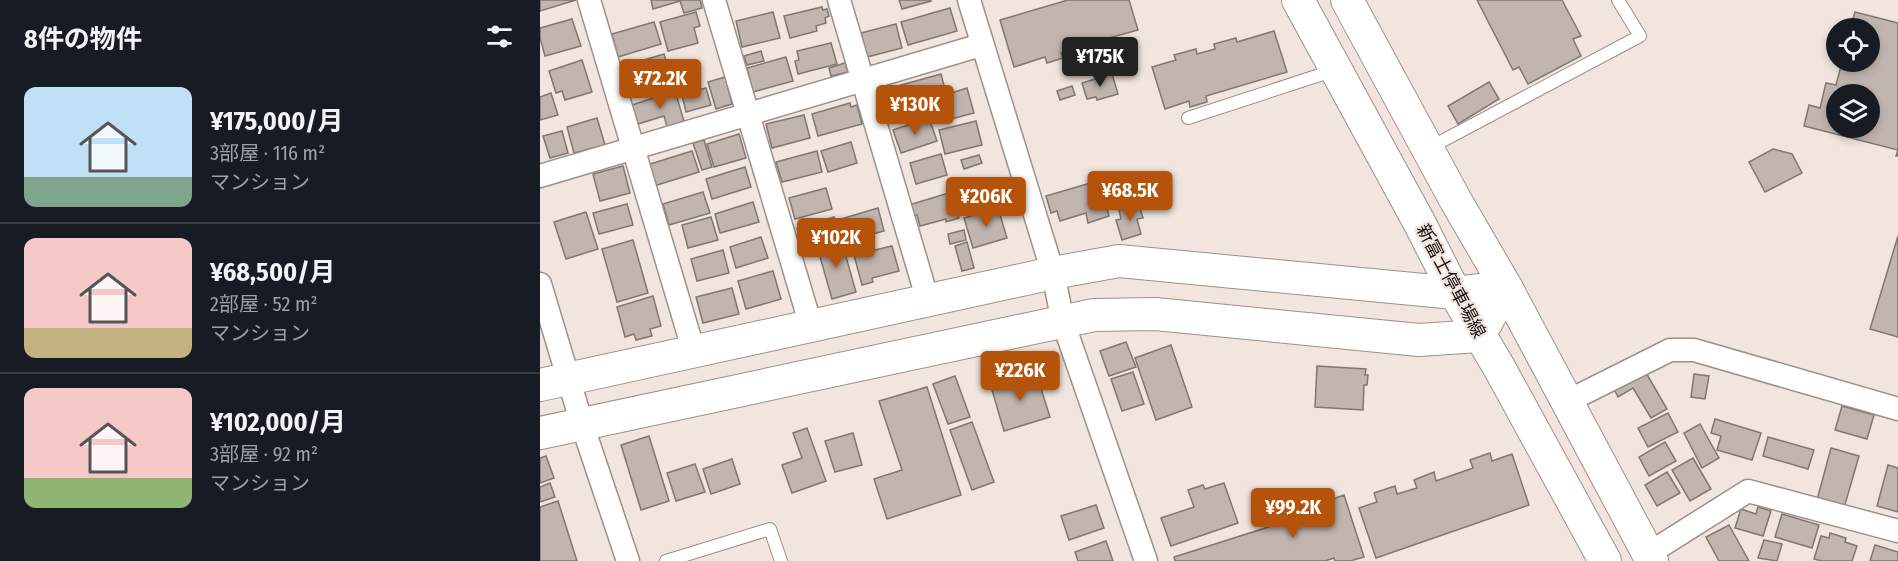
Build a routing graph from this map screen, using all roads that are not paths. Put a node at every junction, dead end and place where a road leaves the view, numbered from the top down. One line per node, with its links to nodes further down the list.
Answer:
1 (590, 0): 13 (street)
2 (714, 0): 11 (street)
3 (839, 0): 10 (street)
4 (969, 0): 8 (street)
5 (1298, 0): 9 (street, 新富士停車場線)
6 (1347, 0): 14 (street)
7 (1618, 0): 14 (lane)
8 (981, 45): 10 (street); 16 (street)
9 (1336, 70): 12 (lane); 19 (street, 新富士停車場線)
10 (862, 80): 11 (street); 20 (street)
11 (748, 114): 13 (street); 22 (street)
12 (1188, 118)
13 (633, 148): 15 (street); 24 (street)
14 (1428, 149): 18 (street)
15 (540, 176)
16 (1053, 273): 19 (street); 20 (street); 21 (street)
17 (540, 284): 25 (street)
18 (1506, 287): 19 (street); 23 (street); 26 (street)
19 (1455, 293): 23 (street, 新富士停車場線)
20 (928, 301): 22 (street)
21 (1062, 322): 23 (street); 28 (street); 35 (street)
22 (810, 326): 24 (street)
23 (1479, 336): 36 (street, 新富士停車場線)
24 (694, 352): 25 (street)
25 (554, 382): 28 (street)
26 (1566, 402): 27 (street); 31 (street)
27 (1898, 409)
28 (582, 424): 29 (street); 32 (street)
29 (540, 433)
30 (1898, 531): 31 (street)
31 (1650, 557)
32 (628, 561)
33 (666, 561): 34 (lane)
34 (781, 561)
35 (1146, 561)
36 (1605, 561)

